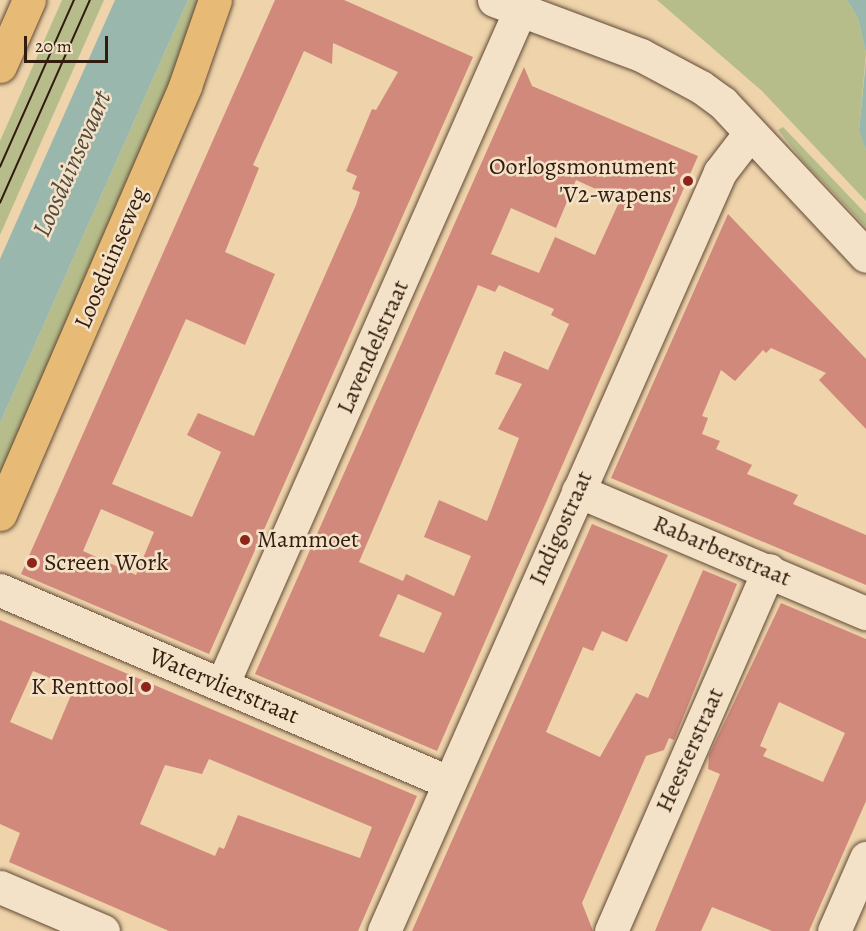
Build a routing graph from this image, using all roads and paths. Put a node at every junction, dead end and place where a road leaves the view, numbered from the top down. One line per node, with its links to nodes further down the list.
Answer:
1 (29, 0): 4 (main road)
2 (215, 0): 8 (main road, Loosduinseweg)
3 (507, 4): 5 (street); 12 (street, Lavendelstraat)
4 (0, 66)
5 (750, 133): 6 (street); 7 (street, Indigostraat)
6 (866, 256)
7 (578, 491): 9 (street, Rabarberstraat); 13 (street, Indigostraat)
8 (0, 514)
9 (769, 570): 11 (street, Rabarberstraat); 18 (street, Heesterstraat)
10 (0, 590): 12 (street, Watervlierstraat)
11 (866, 613)
12 (222, 685): 13 (street, Watervlierstraat)
13 (448, 782): 17 (street, Indigostraat)
14 (866, 858): 19 (street)
15 (0, 887): 16 (street)
16 (104, 931)
17 (384, 931)
18 (611, 931)
19 (834, 931)

